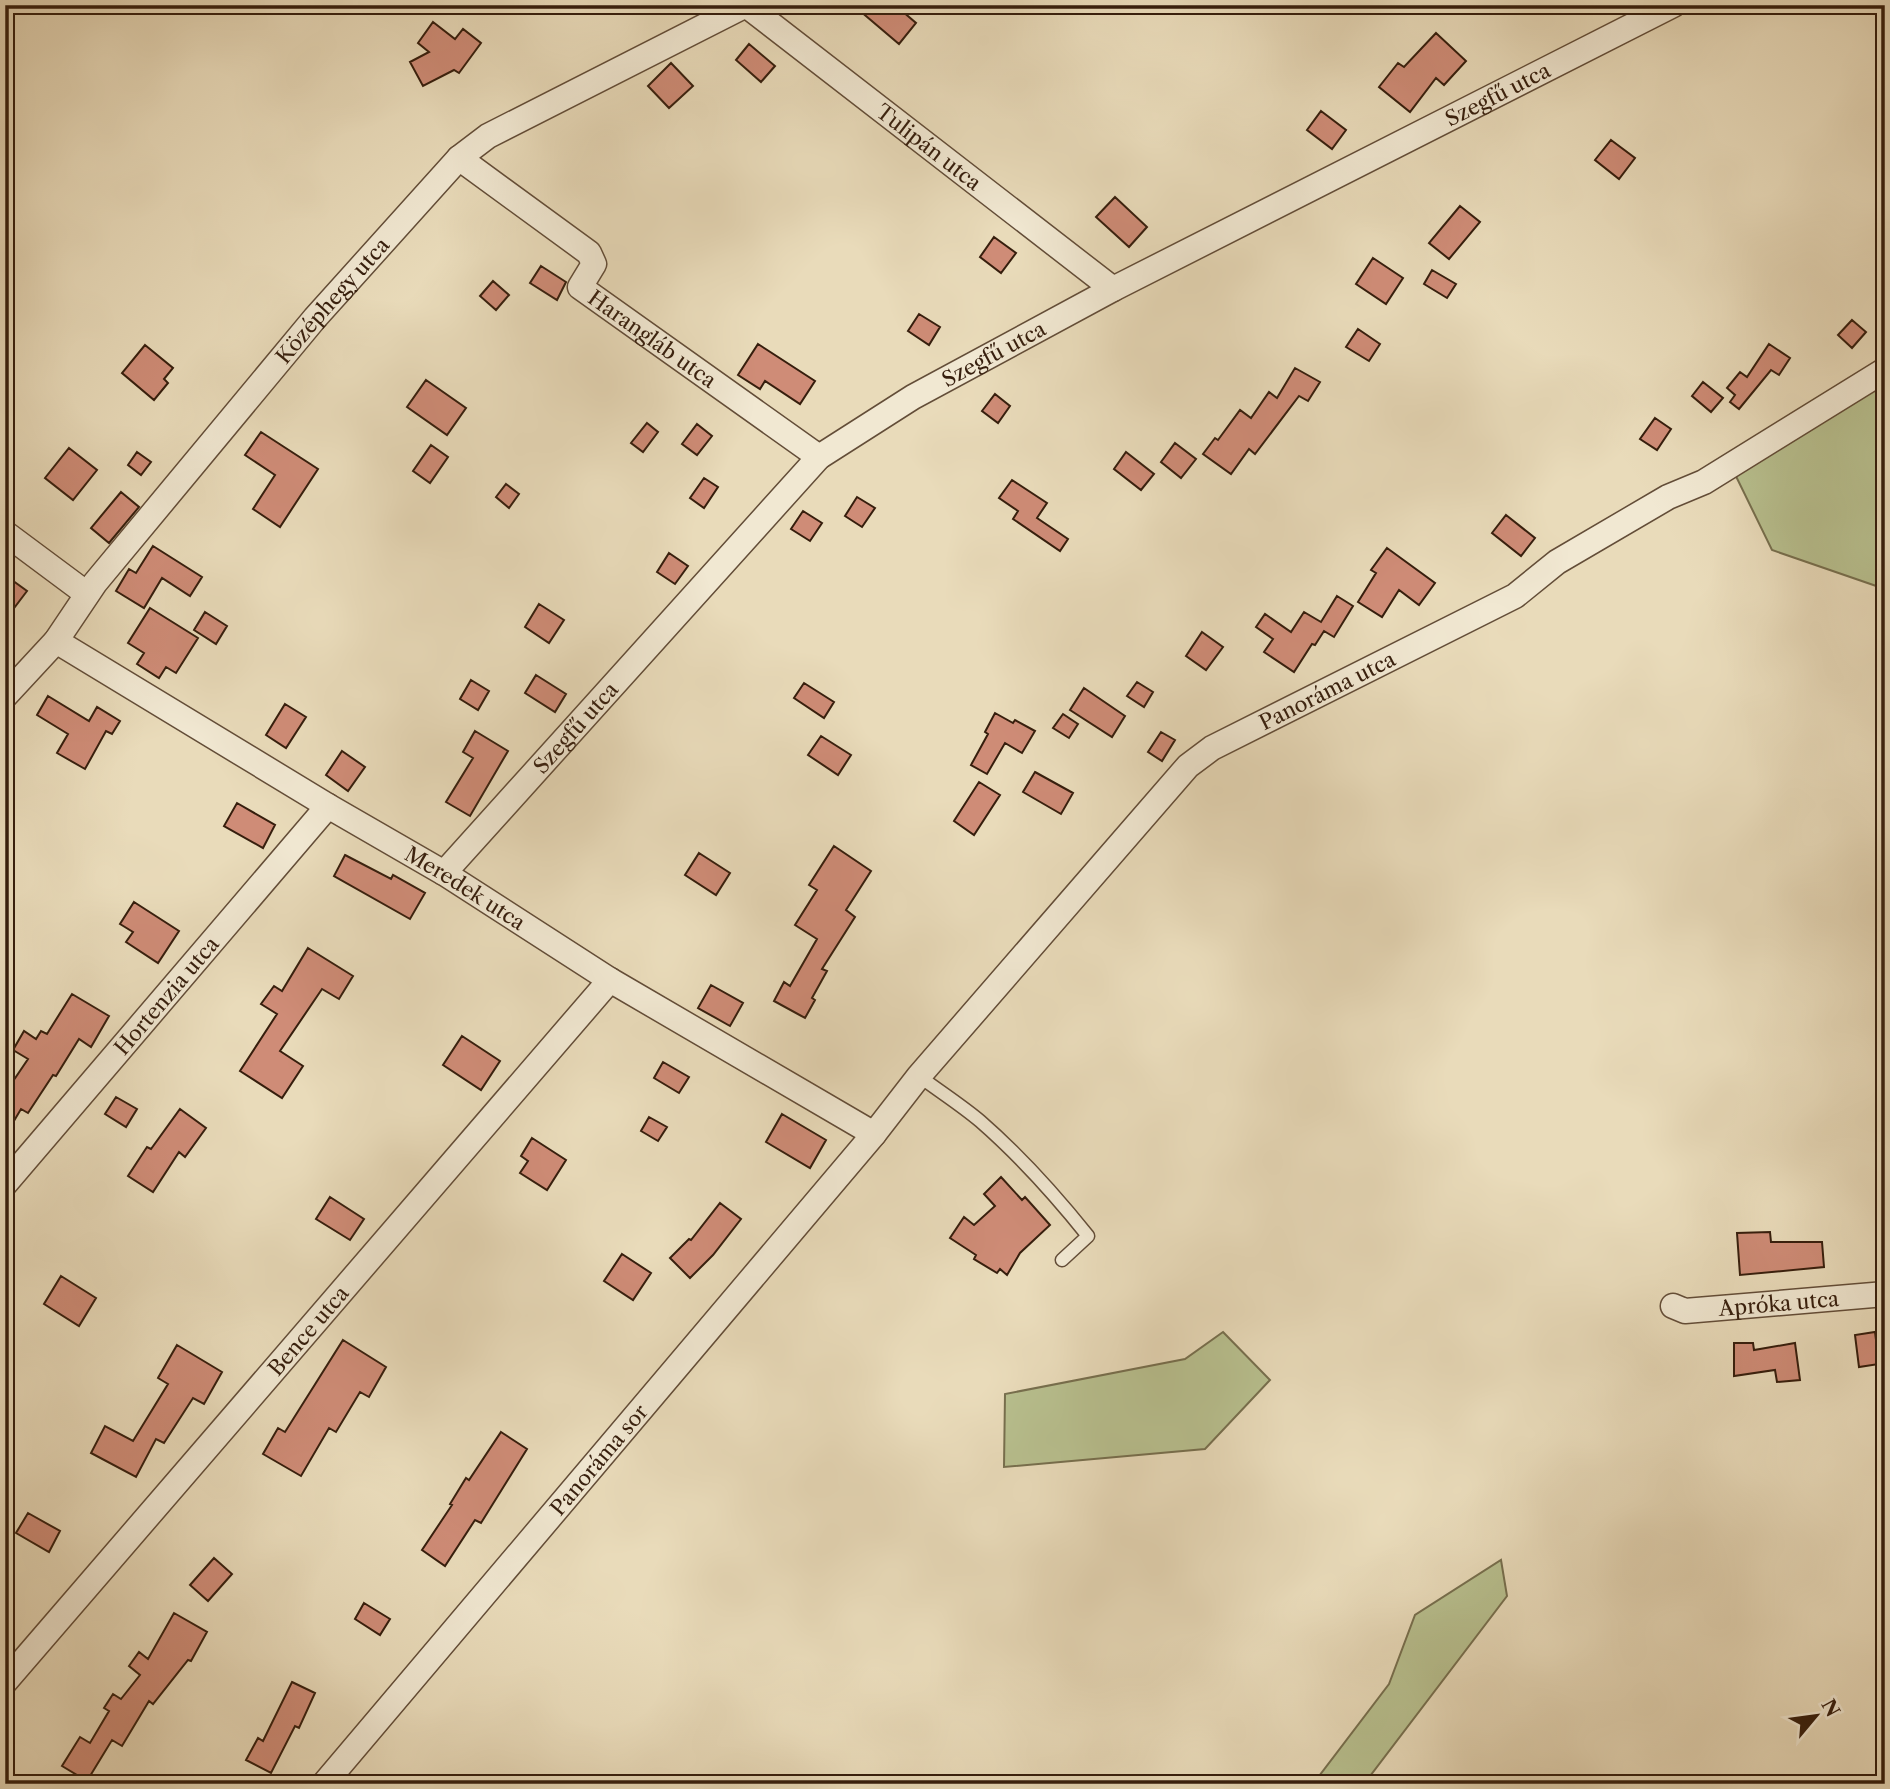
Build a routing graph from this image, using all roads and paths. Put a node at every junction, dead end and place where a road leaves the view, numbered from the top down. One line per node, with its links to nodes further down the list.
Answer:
1 (746, 5): 3 (street, Középhegy utca); 4 (street, Tulipán utca)
2 (1673, 5): 4 (street, Szegfű utca)
3 (459, 158): 6 (street, Harangláb utca); 8 (street, Középhegy utca)
4 (1113, 289): 6 (street, Szegfű utca)
5 (1885, 370): 14 (street, Panoráma utca)
6 (819, 457): 12 (street, Szegfű utca)
7 (5, 533): 8 (street)
8 (87, 594): 9 (street, Középhegy utca)
9 (56, 641): 10 (street, Középhegy utca); 11 (street, Meredek utca)
10 (5, 696)
11 (328, 806): 12 (street, Meredek utca); 16 (street, Hortenzia utca)
12 (444, 873): 13 (street, Meredek utca)
13 (610, 980): 15 (street, Meredek utca); 20 (street, Bence utca)
14 (919, 1076): 15 (street, Panoráma utca); 17 (lane)
15 (874, 1134): 21 (street, Panoráma sor)
16 (5, 1184)
17 (1062, 1260)
18 (1885, 1294): 19 (street, Apróka utca)
19 (1673, 1306)
20 (5, 1682)
21 (324, 1784)

